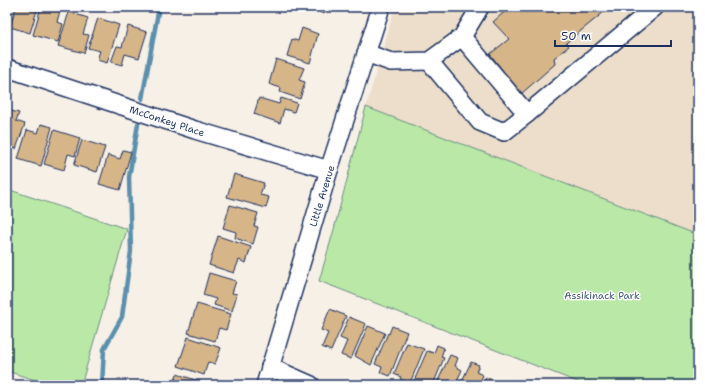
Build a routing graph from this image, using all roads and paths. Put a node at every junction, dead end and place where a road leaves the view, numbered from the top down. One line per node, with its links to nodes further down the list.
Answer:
1 (381, 7): 5 (street, Little Avenue)
2 (480, 7): 4 (street)
3 (655, 7): 8 (street)
4 (462, 38): 6 (street); 8 (street)
5 (366, 53): 6 (street); 9 (street, Little Avenue)
6 (429, 61): 8 (street)
7 (7, 68): 9 (street, McConkey Place)
8 (528, 114)
9 (329, 170): 10 (street, Little Avenue)
10 (270, 367): 11 (street, Little Avenue); 12 (street)
11 (265, 385)
12 (311, 385)

